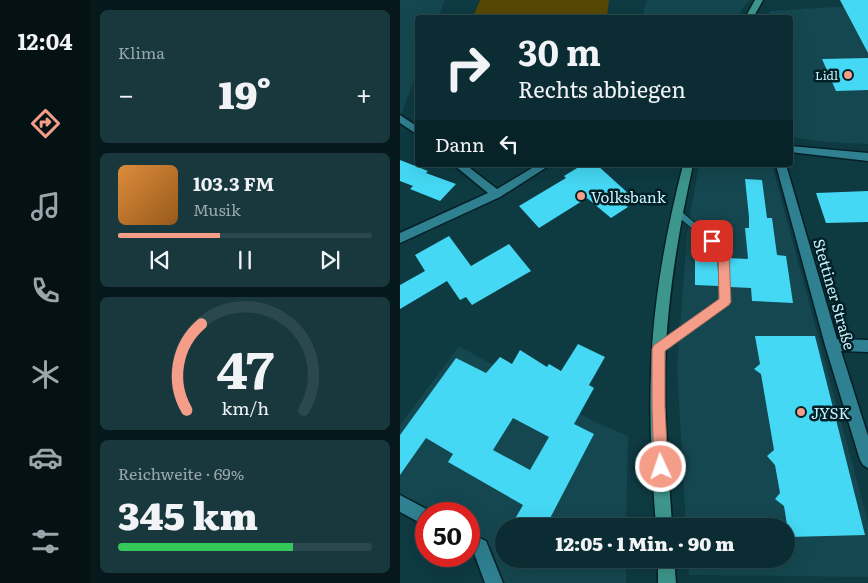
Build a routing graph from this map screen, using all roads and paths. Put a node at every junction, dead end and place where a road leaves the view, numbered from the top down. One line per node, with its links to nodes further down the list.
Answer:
1 (759, 0): 2 (main road)
2 (750, 15)
3 (400, 118): 4 (street)
4 (415, 130)
5 (793, 149): 6 (street)
6 (868, 157)
7 (462, 167): 11 (street)
8 (542, 167): 11 (street)
9 (688, 167): 12 (main road)
10 (782, 167): 14 (street, Stettiner Straße)
11 (496, 194): 13 (street)
12 (677, 211): 16 (main road); 16 (lane)
13 (400, 238)
14 (832, 345): 15 (street); 17 (street, Stettiner Straße)
15 (868, 346)
16 (659, 349): 20 (main road)
17 (868, 460)
18 (400, 504): 19 (street)
19 (415, 512)
20 (664, 518)
21 (480, 547): 23 (street)
22 (666, 568): 24 (main road)
23 (494, 583)
24 (667, 583)

